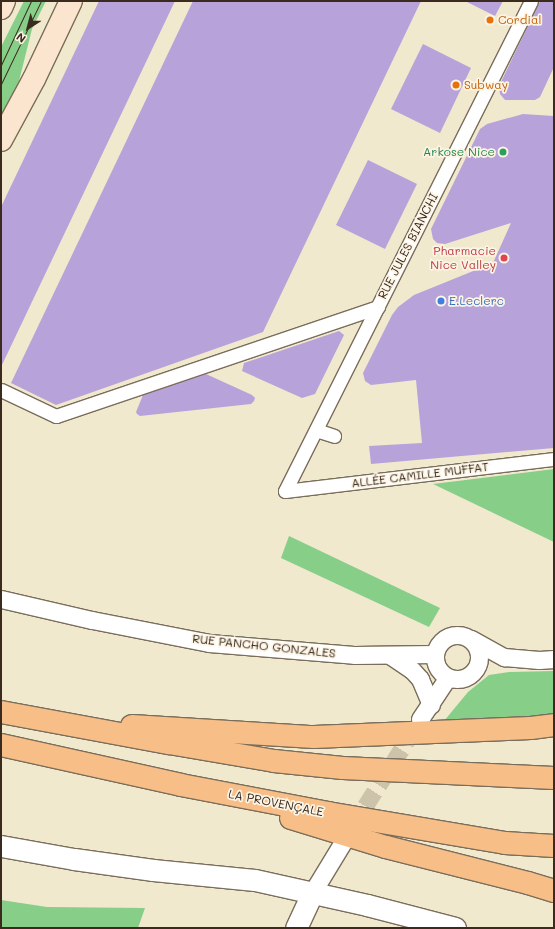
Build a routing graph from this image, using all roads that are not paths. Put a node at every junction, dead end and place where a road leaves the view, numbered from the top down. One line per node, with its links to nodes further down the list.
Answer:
1 (4, 1): 4 (main road)
2 (71, 1): 5 (main road)
3 (531, 1): 6 (street, RUE JULES BIANCHI)
4 (1, 8)
5 (1, 140)
6 (378, 307): 7 (street); 8 (street, RUE JULES BIANCHI)
7 (1, 390)
8 (316, 430): 9 (street); 11 (street, RUE JULES BIANCHI)
9 (334, 436)
10 (554, 460): 11 (street, ALLÉE CAMILLE MUFFAT)
11 (285, 491)
12 (1, 599): 15 (street, RUE PANCHO GONZALES)
13 (470, 639): 14 (street); 16 (street); 18 (street)
14 (435, 654): 15 (street, RUE PANCHO GONZALES); 19 (street)
15 (391, 656): 20 (street)
16 (504, 657): 17 (street); 18 (street)
17 (554, 659)
18 (476, 670): 19 (street)
19 (448, 677): 20 (street)
20 (430, 705): 22 (street)
21 (1, 712): 23 (highway)
22 (420, 719)
23 (67, 724): 24 (highway); 26 (highway)
24 (554, 725)
25 (1, 745): 27 (highway, LA PROVENÇALE)
26 (554, 778)
27 (181, 785): 30 (highway, LA PROVENÇALE); 31 (highway)
28 (343, 842): 32 (street)
29 (1, 846): 32 (street)
30 (554, 846)
31 (554, 891)
32 (312, 892): 33 (street); 34 (street)
33 (296, 928)
34 (455, 928)

